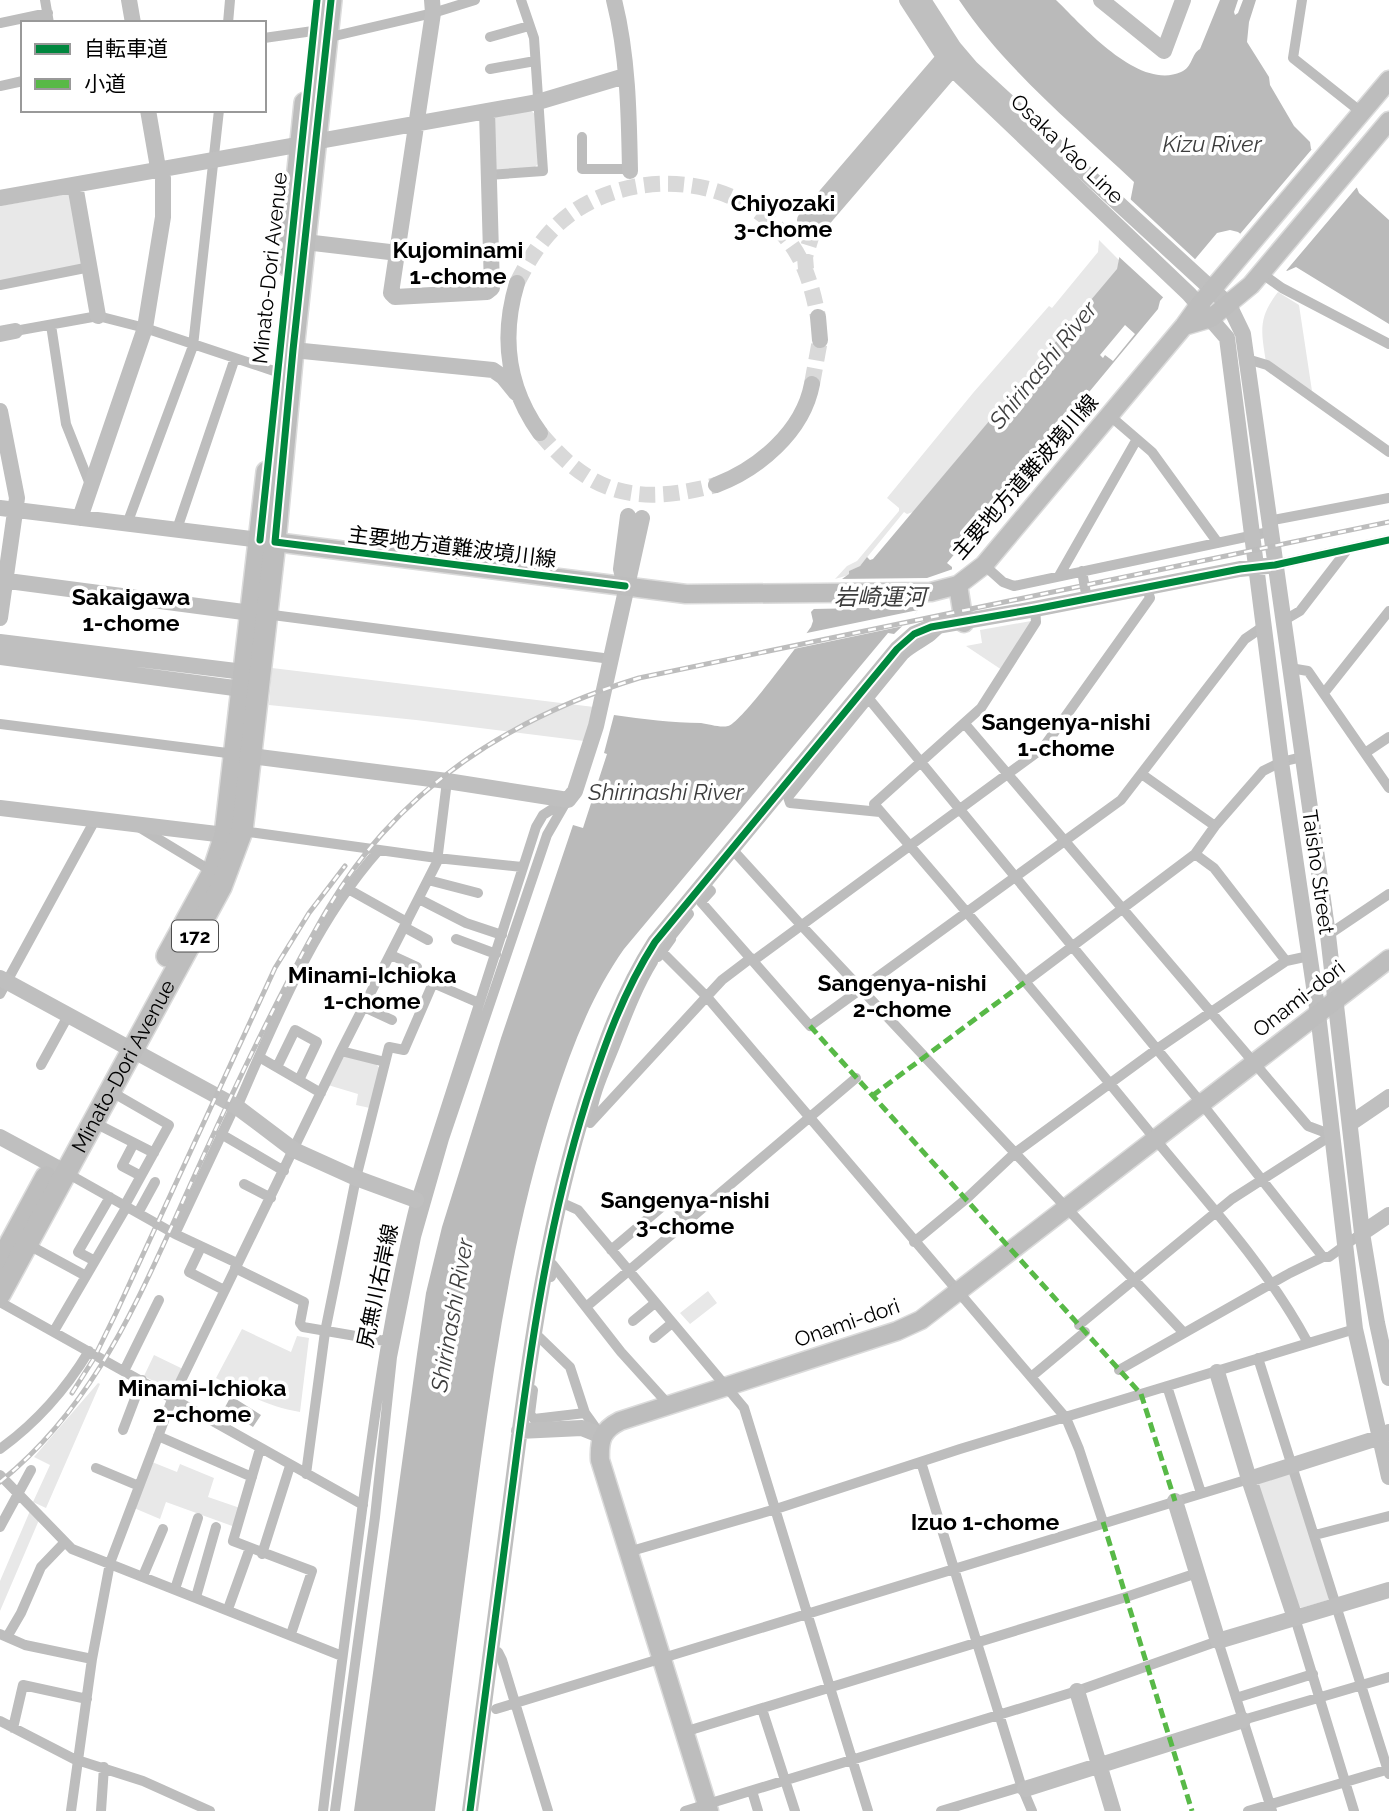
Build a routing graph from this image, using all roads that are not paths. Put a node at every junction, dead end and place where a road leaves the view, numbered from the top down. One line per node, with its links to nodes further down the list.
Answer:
1 (45, 0): 15 (street)
2 (129, 0): 16 (street)
3 (230, 0): 17 (street)
4 (317, 0): 20 (highway, Minato-Dori Avenue / 172)
5 (331, 0): 20 (highway, Minato-Dori Avenue / 172)
6 (475, 0): 14 (street)
7 (521, 0): 19 (street)
8 (614, 0): 26 (street)
9 (906, 0): 23 (street, Osaka Yao Line)
10 (923, 0): 23 (street, Osaka Yao Line)
11 (1101, 0): 12 (street)
12 (1183, 0)
13 (1303, 0): 34 (street)
14 (433, 6): 20 (street); 35 (street)
15 (49, 18): 18 (street)
16 (133, 21)
17 (228, 21)
18 (0, 23)
19 (530, 26): 21 (street); 24 (street)
20 (320, 35): 22 (street); 38 (highway, Minato-Dori Avenue / 172)
21 (490, 37)
22 (266, 38)
23 (953, 57): 45 (street); 52 (street, Osaka Yao Line); 54 (street, Osaka Yao Line)
24 (535, 61): 25 (street); 30 (street)
25 (490, 69)
26 (625, 76): 30 (street); 41 (street)
27 (1389, 80): 34 (main road, 主要地方道難波境川線)
28 (21, 82): 29 (street)
29 (0, 86)
30 (538, 102): 31 (street); 42 (street)
31 (487, 111): 35 (street); 42 (street)
32 (148, 112): 40 (street)
33 (219, 112): 39 (street)
34 (1361, 113): 52 (main road, 主要地方道難波境川線)
35 (417, 123): 38 (street); 47 (street)
36 (1387, 126): 49 (main road)
37 (582, 137): 41 (street)
38 (308, 143): 39 (street); 46 (highway, Minato-Dori Avenue / 172); 68 (highway, Minato-Dori Avenue / 172)
39 (213, 159): 40 (street); 62 (street)
40 (160, 170): 43 (street); 58 (street)
41 (630, 170)
42 (488, 175): 47 (street)
43 (75, 185): 44 (street); 48 (street)
44 (0, 198)
45 (809, 226)
46 (305, 242): 47 (street); 64 (highway, Minato-Dori Avenue / 172)
47 (398, 253)
48 (90, 267): 51 (street); 55 (street)
49 (1267, 267): 53 (main road); 61 (street)
50 (517, 283): 63 (street)
51 (0, 285)
52 (1212, 290): 53 (street, Osaka Yao Line); 54 (main road, 主要地方道難波境川線)
53 (1229, 305): 54 (main road); 66 (street, Taisho Street)
54 (1205, 311): 72 (main road, 主要地方道難波境川線); 85 (street, Taisho Street)
55 (98, 316): 57 (street); 58 (street)
56 (818, 317): 60 (street)
57 (51, 325): 59 (street); 77 (street)
58 (145, 328): 62 (street); 77 (street)
59 (8, 333)
60 (820, 340)
61 (1389, 344)
62 (193, 346): 65 (street); 82 (street)
63 (507, 349): 67 (street); 70 (street)
64 (293, 350): 67 (street); 87 (highway, Minato-Dori Avenue / 172)
65 (234, 358): 68 (street); 84 (street)
66 (1247, 359): 75 (street); 83 (street, Taisho Street)
67 (493, 370): 70 (street)
68 (277, 372): 87 (highway, Minato-Dori Avenue / 172)
69 (812, 384): 76 (street)
70 (516, 393): 73 (street)
71 (0, 411): 79 (street)
72 (1109, 415): 74 (street); 90 (main road, 主要地方道難波境川線)
73 (540, 433)
74 (1137, 439): 88 (street); 94 (street)
75 (1387, 447)
76 (716, 485)
77 (91, 487): 81 (street)
78 (1389, 498): 83 (street)
79 (8, 509): 81 (street); 95 (street)
80 (635, 517): 97 (street)
81 (80, 518): 82 (street)
82 (127, 524): 84 (street)
83 (1269, 526): 85 (street); 91 (street, Taisho Street)
84 (177, 529): 87 (street)
85 (1252, 536): 88 (street); 92 (street, Taisho Street)
86 (1389, 540): 89 (street)
87 (268, 541): 97 (main road, 主要地方道難波境川線); 102 (highway, Minato-Dori Avenue / 172)
88 (1218, 543): 93 (street)
89 (1347, 550): 91 (street); 104 (street)
90 (984, 565): 94 (street); 96 (main road, 主要地方道難波境川線)
91 (1275, 565): 92 (street); 104 (street, Taisho Street)
92 (1256, 567): 98 (street); 107 (street, Taisho Street)
93 (1082, 571): 94 (street); 99 (street)
94 (1059, 576)
95 (3, 581): 102 (street); 103 (street)
96 (958, 585): 97 (main road, 主要地方道難波境川線); 105 (main road)
97 (625, 586): 110 (street)
98 (1147, 588): 99 (street); 123 (street)
99 (1087, 599): 100 (street)
100 (1035, 610): 105 (street); 116 (street)
101 (1389, 611): 113 (street)
102 (258, 613): 110 (street); 112 (highway, Minato-Dori Avenue / 172); 119 (highway, Minato-Dori Avenue / 172)
103 (0, 618)
104 (1283, 621): 111 (street, Taisho Street)
105 (964, 623): 106 (street)
106 (941, 626): 114 (street); 137 (street)
107 (1264, 626): 121 (street, Taisho Street); 124 (street)
108 (0, 642): 112 (street)
109 (0, 657): 112 (street)
110 (611, 659): 127 (street)
111 (1290, 668): 113 (street); 120 (street, Taisho Street)
112 (243, 681): 119 (highway, Minato-Dori Avenue / 172)
113 (1324, 693): 118 (street)
114 (869, 699): 122 (street); 130 (street)
115 (0, 724): 119 (street)
116 (965, 724): 122 (street); 123 (street)
117 (1389, 737): 118 (street)
118 (1365, 753): 126 (street)
119 (243, 755): 125 (street); 134 (highway, Minato-Dori Avenue / 172)
120 (1302, 757): 121 (street); 156 (street, Taisho Street)
121 (1281, 762): 133 (street); 163 (street, Taisho Street)
122 (922, 764): 129 (street); 130 (street)
123 (1007, 774): 129 (street); 135 (street)
124 (1143, 775): 133 (street); 135 (street)
125 (447, 781): 127 (street); 140 (street)
126 (1389, 788)
127 (568, 800): 141 (street, 尻無川右岸線); 356 (street, 尻無川右岸線)
128 (0, 808): 131 (street)
129 (958, 808): 136 (street); 143 (street)
130 (880, 812): 136 (street)
131 (95, 820): 132 (street); 169 (street)
132 (135, 824): 134 (street); 142 (street)
133 (1215, 826): 139 (street)
134 (234, 833): 138 (street); 142 (highway, Minato-Dori Avenue / 172); 179 (highway, Minato-Dori Avenue / 172)
135 (1065, 842): 143 (street); 151 (street)
136 (910, 845): 152 (street); 154 (street)
137 (732, 849): 150 (street); 154 (street)
138 (379, 850): 140 (street); 145 (street)
139 (1195, 854): 151 (street); 166 (street)
140 (438, 858): 141 (street); 144 (street)
141 (522, 867): 155 (street, 尻無川右岸線)
142 (213, 872): 179 (highway, Minato-Dori Avenue / 172)
143 (1015, 877): 152 (street); 159 (street)
144 (428, 880): 147 (street); 149 (street)
145 (348, 889): 153 (street); 182 (street)
146 (709, 889): 150 (street)
147 (478, 892)
148 (1389, 894): 156 (street)
149 (419, 899): 153 (street); 155 (street)
150 (697, 899): 160 (street); 165 (street); 216 (street)
151 (1123, 910): 159 (street); 175 (street)
152 (966, 912): 168 (street); 170 (street)
153 (406, 924): 158 (street); 162 (street)
154 (800, 925): 165 (street); 170 (street)
155 (502, 935): 161 (street, 尻無川右岸線)
156 (1328, 935): 172 (street, Taisho Street)
157 (456, 939): 161 (street)
158 (428, 940)
159 (1073, 946): 168 (street); 180 (street)
160 (662, 952): 171 (street); 171 (street)
161 (496, 954): 173 (street, 尻無川右岸線)
162 (391, 955): 167 (street); 174 (street)
163 (1309, 956): 166 (street); 176 (street, Taisho Street)
164 (1389, 959): 172 (main road, Onami-dori)
165 (752, 960): 170 (street); 171 (street)
166 (1286, 961): 175 (street)
167 (417, 967)
168 (1025, 982): 189 (street)
169 (2, 985): 177 (street)
170 (860, 989): 205 (street)
171 (707, 997): 195 (street)
172 (1335, 1001): 176 (main road, Onami-dori); 197 (street, Taisho Street)
173 (480, 1003): 183 (street); 215 (street, 尻無川右岸線)
174 (364, 1007): 178 (street); 181 (street)
175 (1210, 1012): 180 (street); 184 (street)
176 (1318, 1014): 184 (main road, Onami-dori); 199 (street, Taisho Street)
177 (68, 1016): 179 (street); 185 (street)
178 (392, 1020)
179 (126, 1047): 190 (highway, Minato-Dori Avenue / 172); 194 (street); 206 (highway, Minato-Dori Avenue / 172)
180 (1157, 1049): 189 (street); 193 (street)
181 (341, 1051): 183 (street); 191 (street)
182 (259, 1057): 186 (street); 194 (street)
183 (384, 1062): 209 (street)
184 (1254, 1063): 193 (main road, Onami-dori); 199 (street)
185 (41, 1065)
186 (277, 1067): 188 (street); 188 (street)
187 (856, 1078): 195 (street)
188 (299, 1080): 191 (street)
189 (1110, 1082): 201 (street); 205 (street)
190 (110, 1091): 196 (highway, Minato-Dori Avenue / 172); 204 (street)
191 (321, 1093): 203 (street)
192 (1389, 1097): 197 (street)
193 (1202, 1104): 201 (main road, Onami-dori); 210 (street)
194 (236, 1106): 198 (street); 203 (street)
195 (809, 1118): 222 (street); 225 (street)
196 (93, 1122): 202 (street); 206 (highway, Minato-Dori Avenue / 172)
197 (1350, 1123): 223 (street, Taisho Street)
198 (221, 1134): 207 (street); 224 (street)
199 (1332, 1135): 210 (street); 227 (street, Taisho Street)
200 (0, 1137): 206 (street)
201 (1156, 1139): 218 (main road, Onami-dori); 219 (street)
202 (134, 1143): 204 (street); 208 (street)
203 (294, 1150): 207 (street); 209 (street)
204 (154, 1153): 208 (street)
205 (1015, 1153): 218 (street); 225 (street)
206 (59, 1169): 213 (street); 226 (highway, Minato-Dori Avenue / 172); 232 (highway, Minato-Dori Avenue / 172)
207 (284, 1171): 214 (street)
208 (141, 1177): 217 (street)
209 (356, 1178): 215 (street); 251 (street)
210 (1262, 1180): 219 (street); 230 (street)
211 (155, 1182): 220 (street)
212 (244, 1184): 214 (street)
213 (110, 1197): 217 (street); 231 (street)
214 (271, 1198): 233 (street)
215 (416, 1200): 255 (street, 尻無川右岸線)
216 (558, 1201): 229 (street); 253 (street)
217 (126, 1206): 220 (street); 231 (street)
218 (1068, 1207): 236 (street); 240 (main road, Onami-dori)
219 (1216, 1211): 236 (street); 237 (street)
220 (138, 1213): 224 (street)
221 (1389, 1215): 223 (street)
222 (688, 1220): 229 (street); 234 (street)
223 (1362, 1233): 227 (street); 247 (street, Taisho Street)
224 (176, 1234): 228 (street)
225 (914, 1242): 240 (street)
226 (27, 1244): 235 (street); 239 (highway, Minato-Dori Avenue / 172)
227 (1345, 1245): 230 (street); 249 (street, Taisho Street)
228 (201, 1247): 233 (street); 238 (street)
229 (611, 1250): 234 (street)
230 (1323, 1257): 237 (street)
231 (95, 1261): 235 (street)
232 (0, 1262)
233 (236, 1266): 238 (street); 251 (street)
234 (628, 1271): 244 (street); 245 (street)
235 (86, 1276): 250 (street)
236 (1134, 1279): 252 (street); 262 (street)
237 (1272, 1283): 252 (street); 256 (street)
238 (224, 1290): 267 (street)
239 (0, 1294)
240 (958, 1294): 262 (street); 266 (main road, Onami-dori)
241 (159, 1300): 260 (street)
242 (0, 1302): 250 (street)
243 (546, 1303): 245 (street)
244 (655, 1303): 246 (street); 248 (street)
245 (586, 1307): 268 (street)
246 (633, 1321)
247 (1383, 1321): 263 (street, Taisho Street)
248 (672, 1323): 254 (street); 266 (street)
249 (1356, 1329): 256 (street); 273 (street, Taisho Street)
250 (54, 1331): 257 (street)
251 (325, 1332): 255 (street); 283 (street)
252 (1184, 1333): 259 (street)
253 (536, 1336): 269 (street); 269 (street); 272 (street)
254 (654, 1338)
255 (385, 1341): 292 (street, 尻無川右岸線)
256 (1308, 1343): 258 (street)
257 (89, 1351): 260 (street); 276 (street)
258 (1258, 1359): 261 (street); 279 (street)
259 (1119, 1370)
260 (124, 1371): 264 (street)
261 (1217, 1372): 265 (street); 287 (street)
262 (1031, 1377): 270 (street)
263 (1389, 1378)
264 (142, 1380): 267 (street); 271 (street)
265 (1167, 1386): 270 (street); 290 (street)
266 (727, 1387): 268 (main road, Onami-dori); 293 (street)
267 (173, 1397): 274 (street); 277 (street)
268 (669, 1405): 275 (main road, Onami-dori)
269 (585, 1413): 275 (street)
270 (1066, 1418): 278 (street); 296 (street)
271 (123, 1430)
272 (519, 1431): 275 (street); 320 (street)
273 (1385, 1434): 279 (street); 286 (street, Taisho Street)
274 (158, 1436): 285 (street); 288 (street)
275 (602, 1436): 303 (main road)
276 (0, 1449)
277 (260, 1449): 280 (street); 285 (street)
278 (921, 1462): 293 (street); 306 (street)
279 (1293, 1465): 287 (street); 300 (street)
280 (290, 1466): 283 (street); 304 (street)
281 (96, 1468): 288 (street)
282 (31, 1469): 289 (street)
283 (306, 1474): 292 (street)
284 (0, 1475): 289 (street)
285 (252, 1476): 302 (street)
286 (1389, 1477)
287 (1249, 1479): 290 (street); 315 (street)
288 (139, 1486): 305 (street)
289 (18, 1493): 297 (street); 301 (street)
290 (1200, 1493): 291 (street)
291 (1175, 1501): 296 (street); 307 (street)
292 (363, 1506): 321 (street, 尻無川右岸線)
293 (776, 1509): 303 (street); 314 (street)
294 (1389, 1516): 300 (street)
295 (198, 1518): 309 (street)
296 (1102, 1522): 306 (street)
297 (0, 1527)
298 (216, 1527): 311 (street)
299 (163, 1529): 308 (street)
300 (1315, 1535): 312 (street)
301 (65, 1542): 305 (street); 317 (street)
302 (250, 1548): 304 (street); 313 (street)
303 (628, 1552): 322 (main road)
304 (262, 1554): 316 (street)
305 (110, 1563): 308 (street); 323 (street)
306 (955, 1568): 314 (street); 319 (street)
307 (1197, 1573): 318 (street); 319 (street)
308 (143, 1576): 309 (street)
309 (175, 1589): 311 (street)
310 (1389, 1590): 312 (street)
311 (196, 1597): 313 (street)
312 (1337, 1605): 315 (street); 326 (street)
313 (228, 1609): 316 (street)
314 (809, 1614): 322 (street); 327 (street)
315 (1295, 1618): 318 (street); 324 (street)
316 (291, 1634): 321 (street)
317 (3, 1636): 323 (street)
318 (1218, 1641): 328 (street); 330 (street)
319 (979, 1643): 327 (street); 335 (street)
320 (491, 1652): 332 (street); 357 (street)
321 (342, 1656): 355 (street, 尻無川右岸線)
322 (662, 1658): 332 (street); 339 (main road)
323 (93, 1659): 331 (street)
324 (1313, 1674): 329 (street); 330 (street)
325 (1389, 1676): 326 (street)
326 (1362, 1684): 329 (street); 344 (street)
327 (830, 1688): 334 (street); 341 (street)
328 (1077, 1691): 335 (street); 343 (street)
329 (1321, 1697): 336 (street); 346 (street)
330 (1236, 1698): 336 (street)
331 (88, 1699): 338 (street); 340 (street)
332 (515, 1703): 333 (street); 358 (street)
333 (496, 1709)
334 (762, 1709): 339 (street); 345 (street)
335 (1000, 1713): 341 (street); 347 (street)
336 (1243, 1720): 343 (street); 349 (street)
337 (0, 1721): 338 (street)
338 (13, 1728): 340 (street)
339 (684, 1732): 350 (main road)
340 (80, 1759): 342 (street); 352 (street)
341 (852, 1760): 345 (street); 362 (street)
342 (104, 1767): 353 (street); 354 (street)
343 (1100, 1767): 347 (street); 351 (street)
344 (1389, 1771): 346 (street)
345 (786, 1780): 348 (street); 361 (street)
346 (1346, 1782): 349 (street); 366 (street)
347 (1025, 1789): 363 (street); 364 (street)
348 (752, 1791): 350 (street); 360 (street)
349 (1271, 1807): 365 (street)
350 (708, 1808): 359 (street)
351 (1110, 1810)
352 (71, 1811)
353 (100, 1811)
354 (209, 1811)
355 (323, 1811)
356 (335, 1811)
357 (470, 1811)
358 (548, 1811)
359 (684, 1811)
360 (758, 1811)
361 (795, 1811)
362 (868, 1811)
363 (942, 1811)
364 (1032, 1811)
365 (1248, 1811)
366 (1354, 1811)

